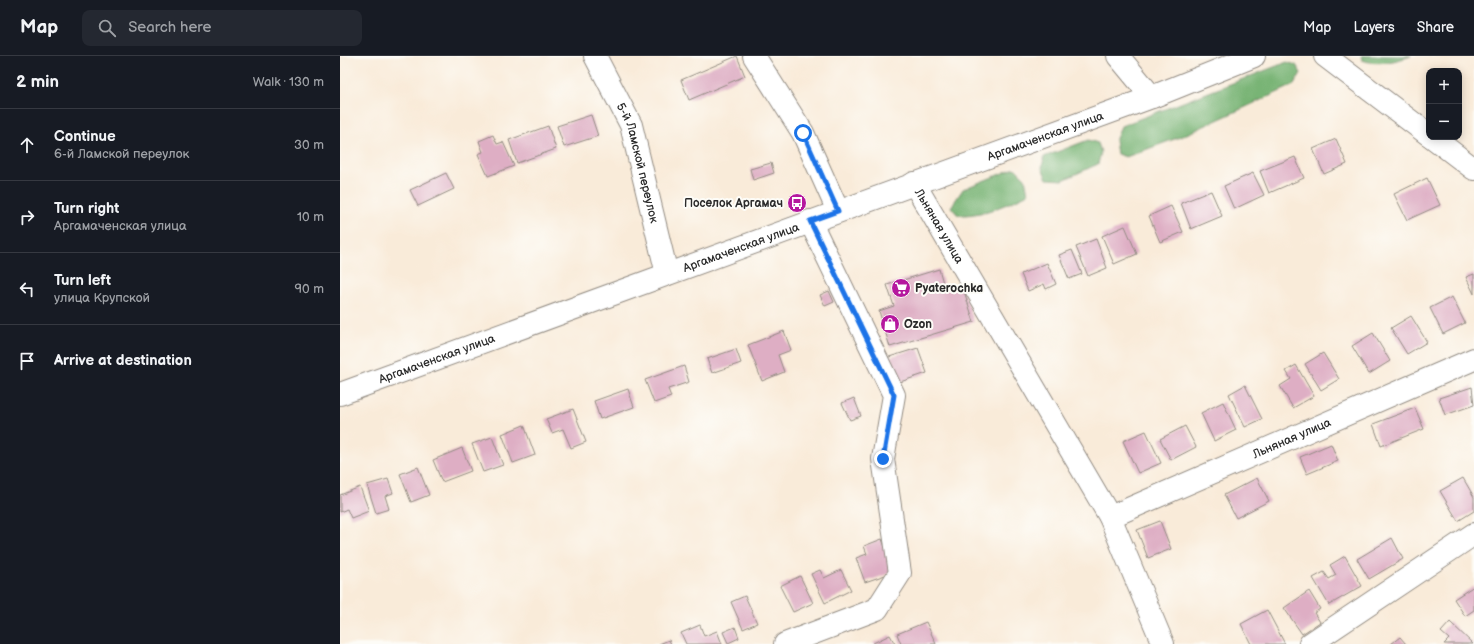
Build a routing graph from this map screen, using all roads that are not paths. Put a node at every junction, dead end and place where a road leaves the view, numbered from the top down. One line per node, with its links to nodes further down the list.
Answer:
1 (595, 56): 13 (street, 5-й Ламской переулок)
2 (754, 56): 11 (street)
3 (1118, 56): 6 (street)
4 (1325, 56): 7 (street)
5 (1247, 57): 6 (street, Аргамаченская улица)
6 (1152, 97): 10 (street, Аргамаченская улица)
7 (1426, 133)
8 (1436, 140): 9 (street)
9 (1474, 169)
10 (914, 183): 11 (street, Аргамаченская улица); 16 (street, Льняная улица)
11 (838, 211): 12 (street, Аргамаченская улица)
12 (810, 221): 13 (street, Аргамаченская улица); 18 (street)
13 (667, 274): 15 (street, Аргамаченская улица)
14 (1474, 359): 16 (street, Льняная улица)
15 (340, 394)
16 (1110, 517): 19 (street, Льняная улица)
17 (1474, 534): 20 (street)
18 (785, 644)
19 (1164, 644)
20 (1310, 644)

